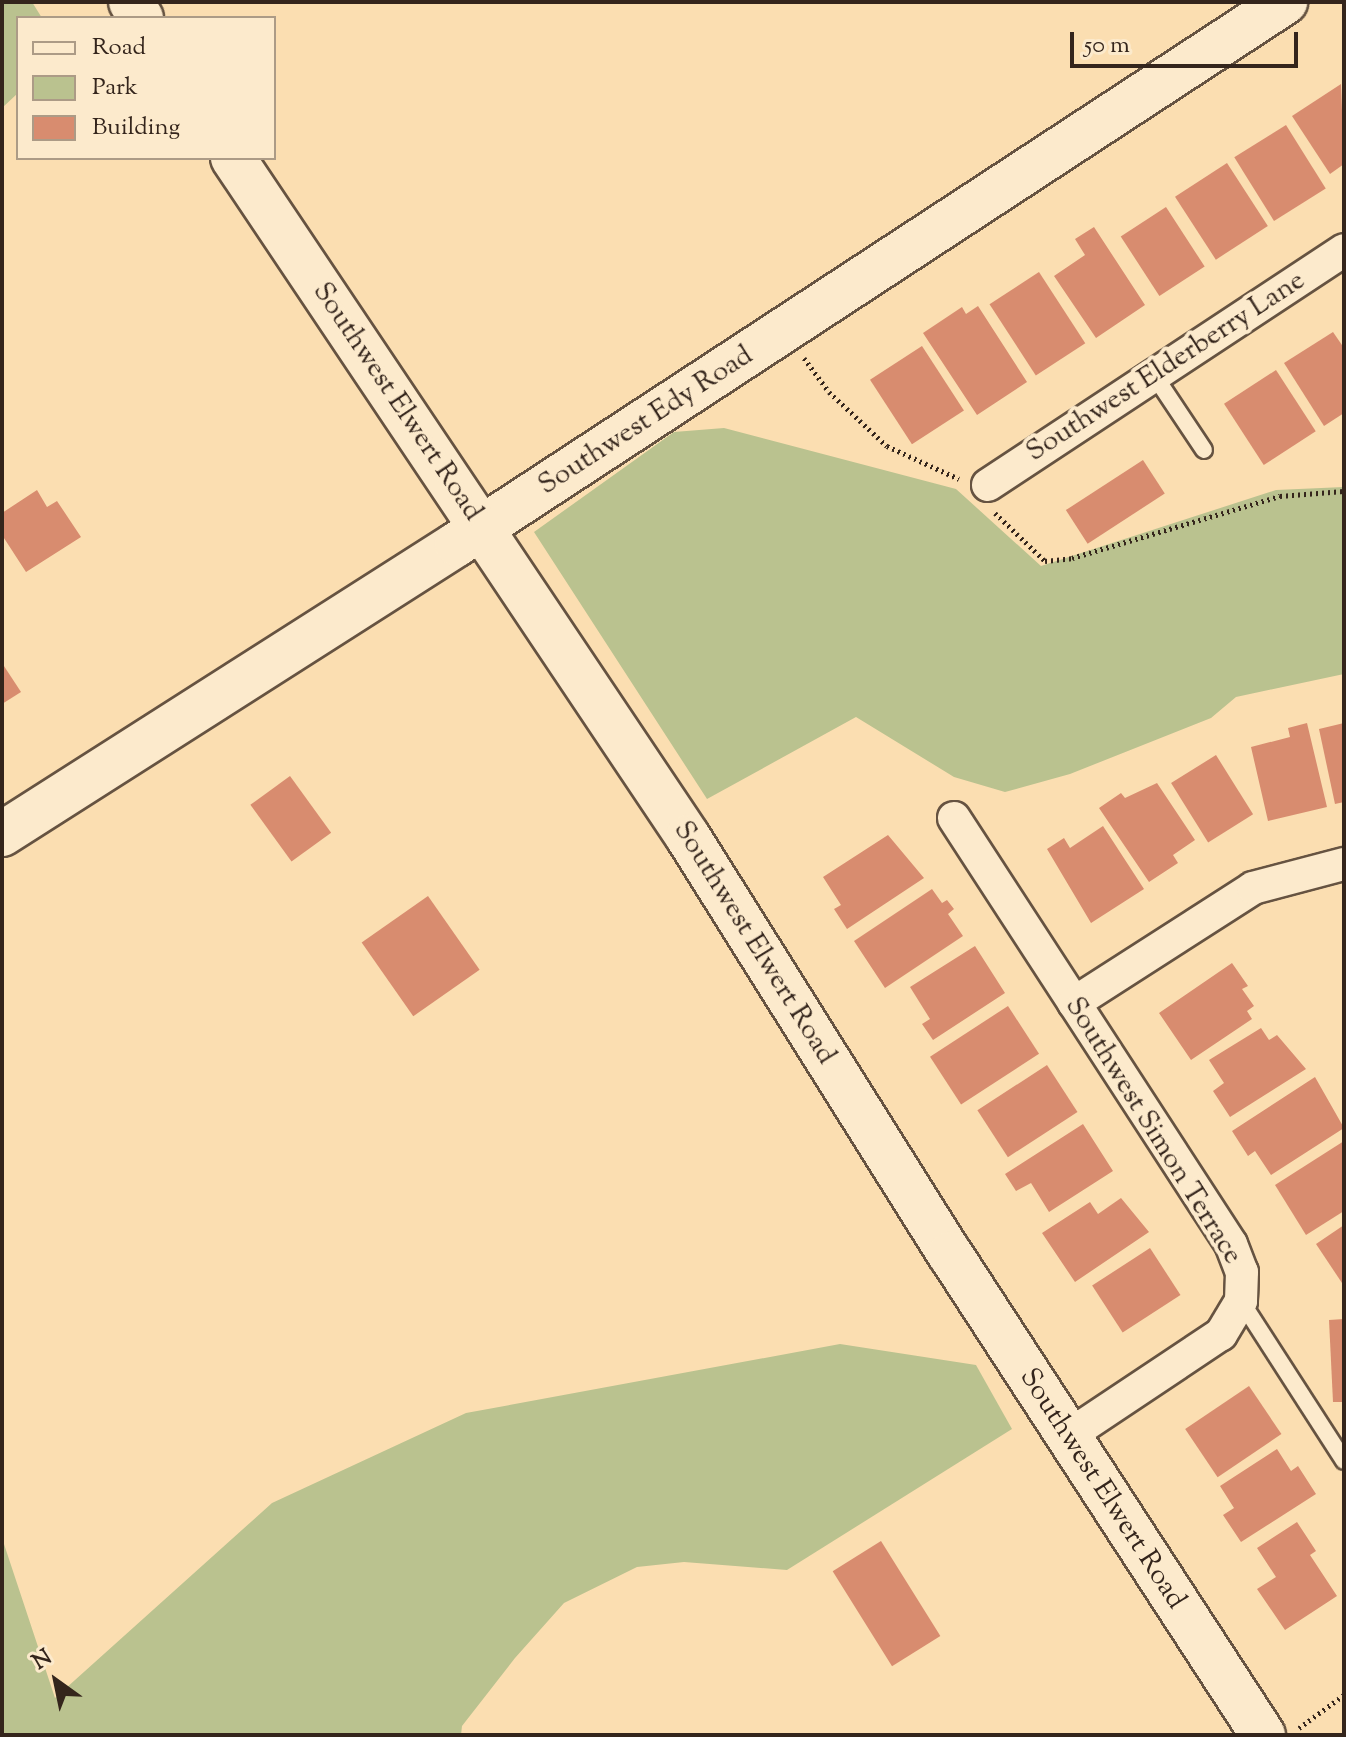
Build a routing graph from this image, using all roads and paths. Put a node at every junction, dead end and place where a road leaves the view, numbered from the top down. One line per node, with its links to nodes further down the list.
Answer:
1 (1285, 2): 7 (main road, Southwest Edy Road)
2 (234, 160): 7 (main road, Southwest Elwert Road)
3 (1344, 250): 4 (street, Southwest Elderberry Lane)
4 (1154, 375): 5 (lane); 6 (street, Southwest Elderberry Lane)
5 (1204, 450)
6 (988, 485)
7 (482, 528): 9 (main road, Southwest Edy Road); 13 (main road, Southwest Elwert Road)
8 (954, 818): 11 (street, Southwest Simon Terrace)
9 (2, 834)
10 (1344, 864): 11 (street)
11 (1074, 1003): 12 (street, Southwest Simon Terrace)
12 (1241, 1301): 13 (street, Southwest Simon Terrace); 14 (lane)
13 (1068, 1436): 16 (main road, Southwest Elwert Road)
14 (1344, 1461)
15 (1344, 1695): 17 (path)
16 (1263, 1735)
17 (1288, 1735)

